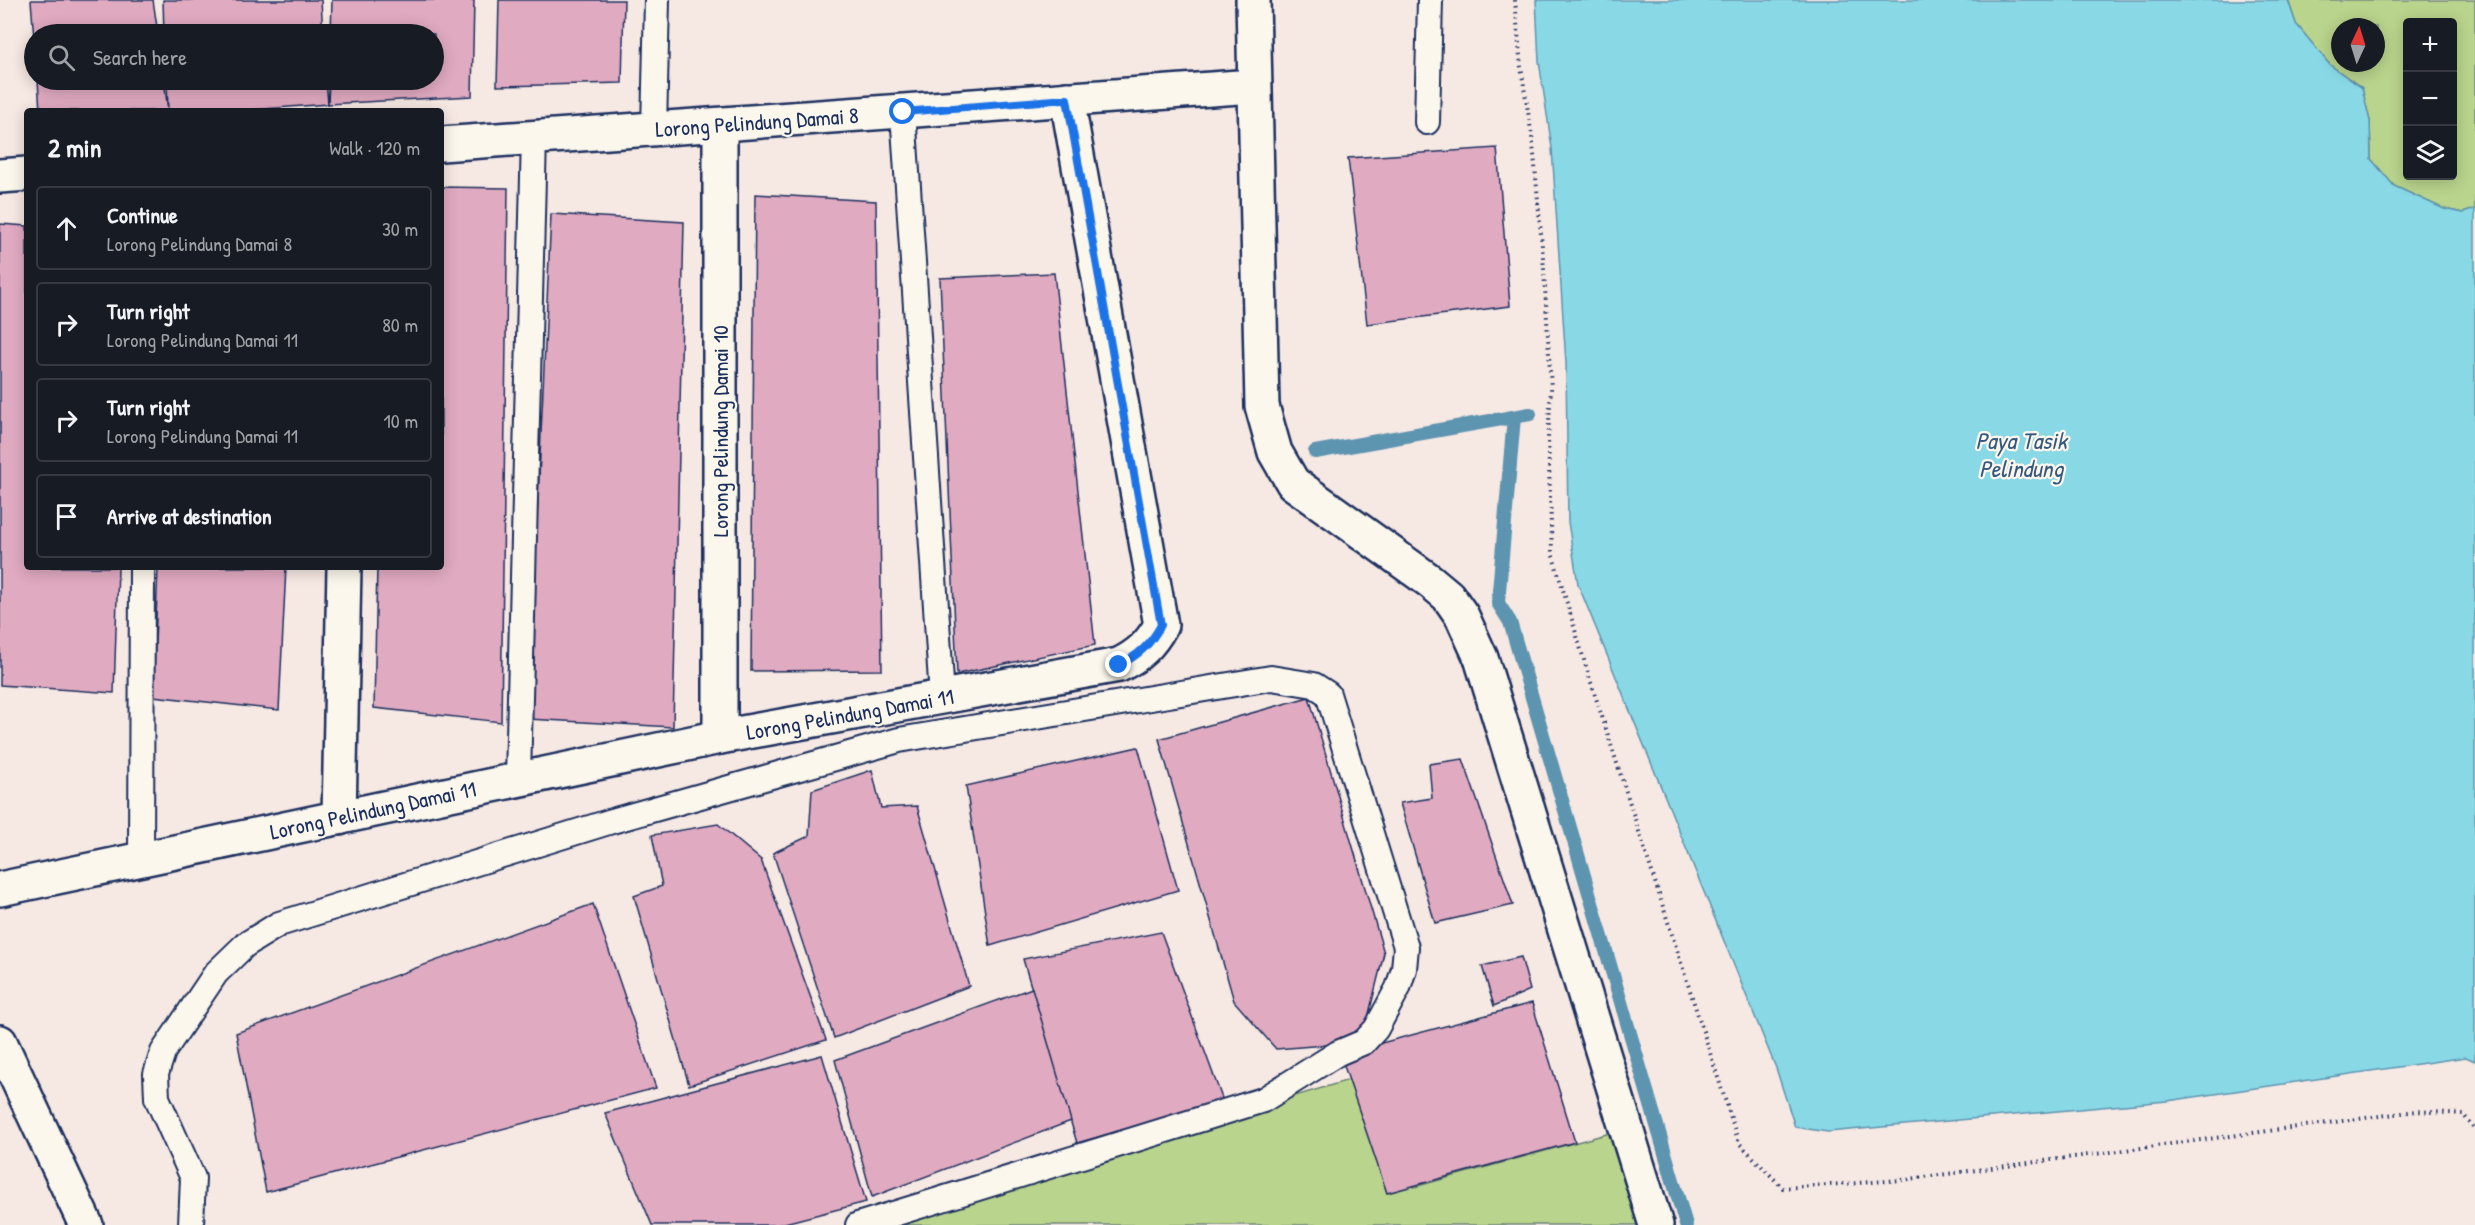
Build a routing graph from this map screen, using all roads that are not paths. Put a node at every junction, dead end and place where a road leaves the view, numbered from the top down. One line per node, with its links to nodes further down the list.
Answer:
1 (657, 0): 9 (lane)
2 (1253, 0): 4 (street)
3 (1430, 0): 7 (lane)
4 (1253, 86): 5 (street, Lorong Pelindung Damai 8); 26 (street)
5 (1067, 99): 6 (street, Lorong Pelindung Damai 8); 16 (street, Lorong Pelindung Damai 11)
6 (903, 112): 8 (street, Lorong Pelindung Damai 8); 16 (lane)
7 (1427, 122)
8 (720, 124): 9 (street, Lorong Pelindung Damai 8); 17 (street, Lorong Pelindung Damai 10)
9 (654, 129): 10 (street, Lorong Pelindung Damai 8)
10 (534, 137): 11 (street, Lorong Pelindung Damai 8); 18 (lane)
11 (444, 144)
12 (24, 174): 13 (street)
13 (0, 176)
14 (142, 570): 20 (lane)
15 (344, 570): 19 (street)
16 (942, 698): 17 (street, Lorong Pelindung Damai 11)
17 (720, 737): 18 (street, Lorong Pelindung Damai 11)
18 (518, 778): 19 (street, Lorong Pelindung Damai 11)
19 (339, 818): 20 (street, Lorong Pelindung Damai 11)
20 (141, 860): 21 (street, Lorong Pelindung Damai 11)
21 (0, 889)
22 (0, 1042): 23 (street)
23 (86, 1225)
24 (191, 1225): 25 (lane)
25 (858, 1225)
26 (1656, 1225)

